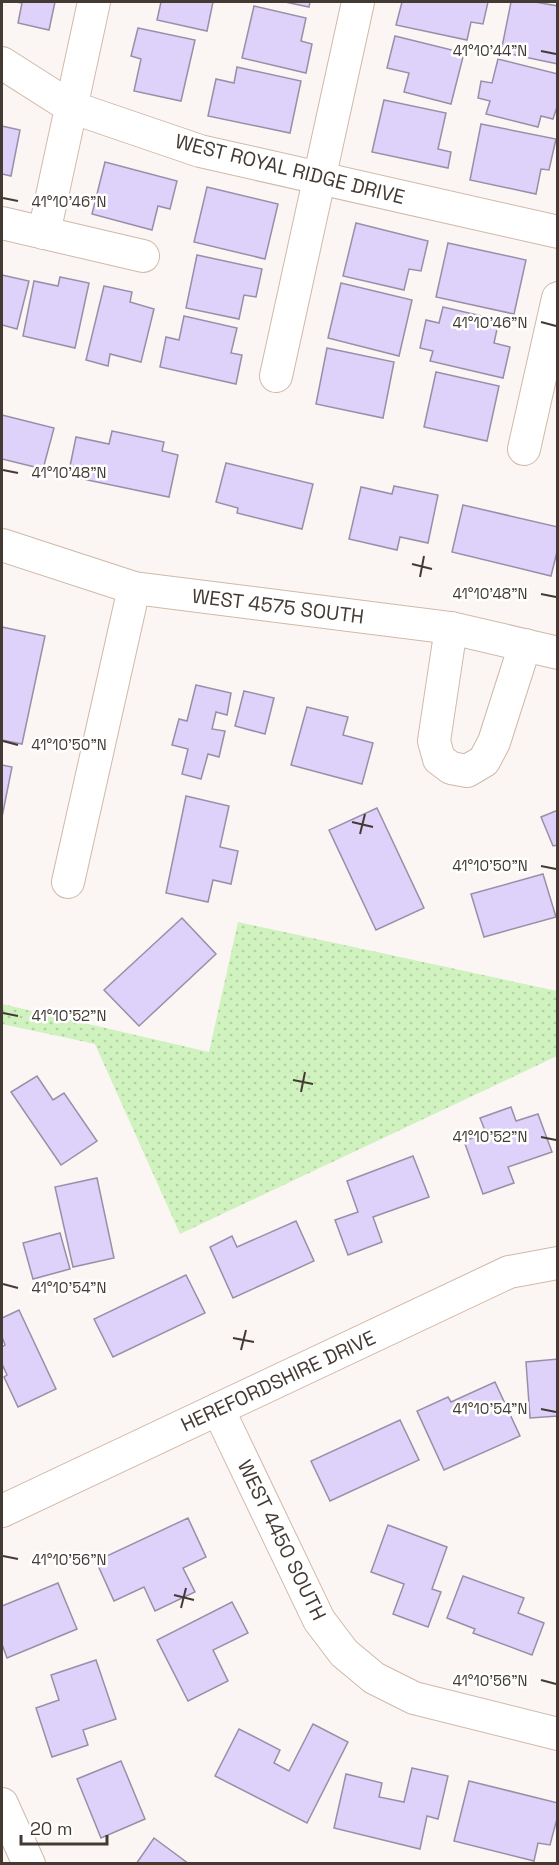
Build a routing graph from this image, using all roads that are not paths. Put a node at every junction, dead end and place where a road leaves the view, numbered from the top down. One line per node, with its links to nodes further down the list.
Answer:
1 (94, 2): 4 (street)
2 (358, 2): 5 (street)
3 (2, 63): 4 (street, WEST ROYAL RIDGE DRIVE)
4 (71, 106): 5 (street, WEST ROYAL RIDGE DRIVE); 8 (street)
5 (319, 178): 7 (street, WEST ROYAL RIDGE DRIVE); 11 (street)
6 (2, 223): 8 (street)
7 (558, 232)
8 (44, 233): 9 (street)
9 (143, 256)
10 (558, 298): 12 (street)
11 (276, 376)
12 (524, 449)
13 (2, 545): 14 (street, WEST 4575 SOUTH)
14 (134, 588): 15 (street, WEST 4575 SOUTH); 18 (street)
15 (451, 628): 16 (street, WEST 4575 SOUTH); 16 (street)
16 (525, 645): 17 (street, WEST 4575 SOUTH)
17 (558, 653)
18 (68, 882)
19 (558, 1263): 20 (street, HEREFORDSHIRE DRIVE)
20 (218, 1409): 21 (street, HEREFORDSHIRE DRIVE); 22 (street, WEST 4450 SOUTH)
21 (2, 1511)
22 (558, 1734)
23 (2, 1804): 24 (street)
24 (29, 1863)

